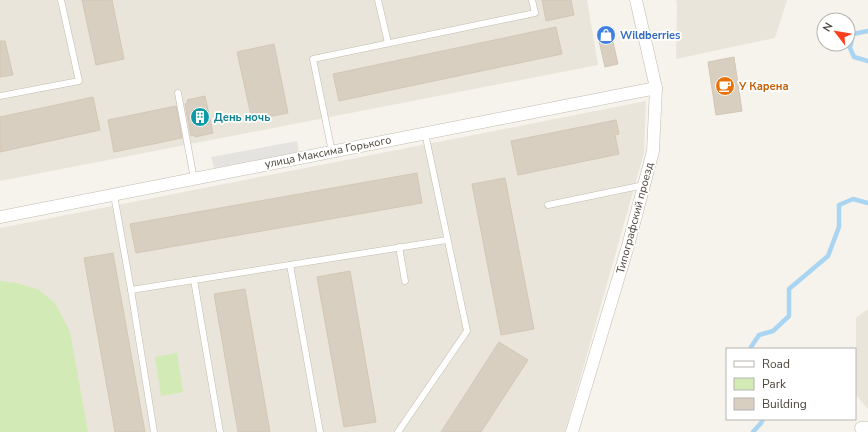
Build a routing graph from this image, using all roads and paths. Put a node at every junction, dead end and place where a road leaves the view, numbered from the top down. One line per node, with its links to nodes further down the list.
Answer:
1 (61, 0): 8 (lane)
2 (378, 0): 5 (lane)
3 (532, 0): 5 (lane)
4 (636, 0): 6 (street, Типографский проезд)
5 (388, 44): 10 (lane)
6 (656, 88): 9 (street, улица Максима Горького); 12 (street, Типографский проезд)
7 (178, 92): 11 (lane)
8 (0, 96)
9 (425, 134): 10 (street, улица Максима Горького); 16 (lane)
10 (332, 152): 11 (street, улица Максима Горького)
11 (194, 179): 13 (street, улица Максима Горького)
12 (644, 185): 14 (lane); 26 (street, Типографский проезд)
13 (114, 195): 15 (street, улица Максима Горького); 21 (lane)
14 (548, 205)
15 (0, 217)
16 (447, 240): 17 (lane); 25 (lane)
17 (399, 247): 18 (lane); 20 (lane)
18 (290, 264): 19 (lane); 24 (lane)
19 (194, 280): 21 (lane); 23 (lane)
20 (405, 280)
21 (131, 290): 22 (lane)
22 (154, 432)
23 (220, 432)
24 (320, 432)
25 (398, 432)
26 (572, 432)

